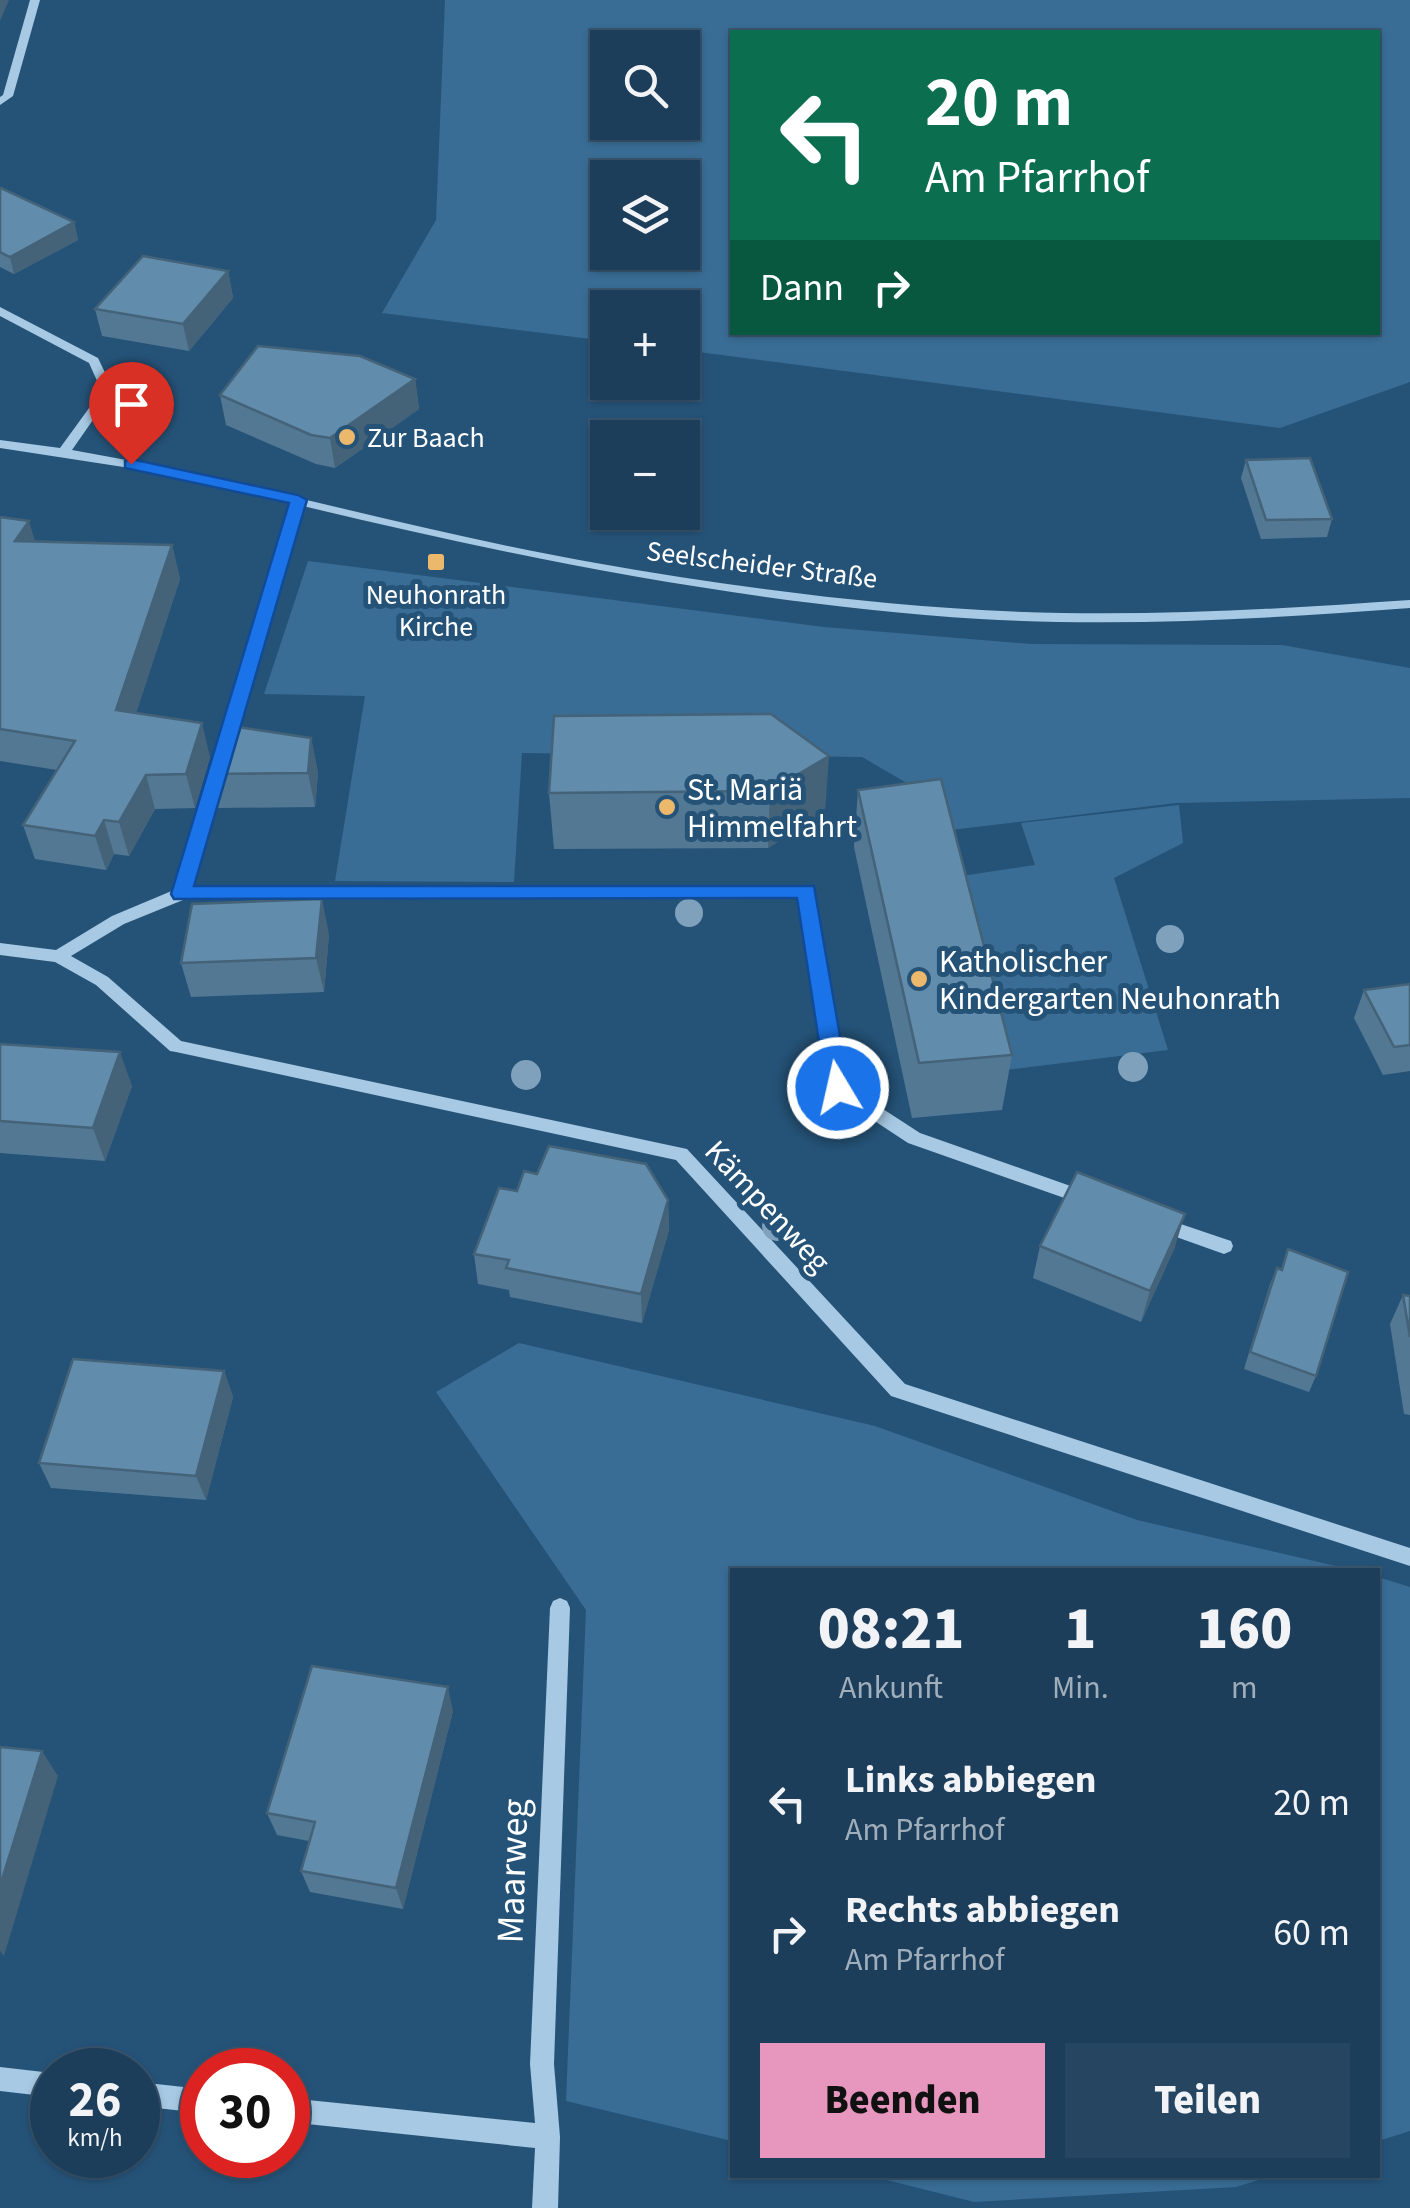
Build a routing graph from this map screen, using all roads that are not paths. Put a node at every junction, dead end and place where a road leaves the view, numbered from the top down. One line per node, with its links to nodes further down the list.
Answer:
1 (36, 0): 2 (street)
2 (0, 102)
3 (0, 312): 5 (street)
4 (0, 444): 5 (street, Seelscheider Straße)
5 (65, 452): 6 (street, Seelscheider Straße)
6 (298, 500): 7 (street, Seelscheider Straße); 8 (street)
7 (1410, 604)
8 (181, 894): 10 (street); 11 (street)
9 (0, 949): 10 (street)
10 (58, 956): 12 (street, Kämpenweg)
11 (1224, 1246)
12 (1410, 1557)
13 (560, 1608): 17 (street, Maarweg)
14 (0, 2080): 15 (street)
15 (30, 2083)
16 (310, 2112): 17 (street)
17 (548, 2137): 18 (street, Maarweg)
18 (545, 2208)

